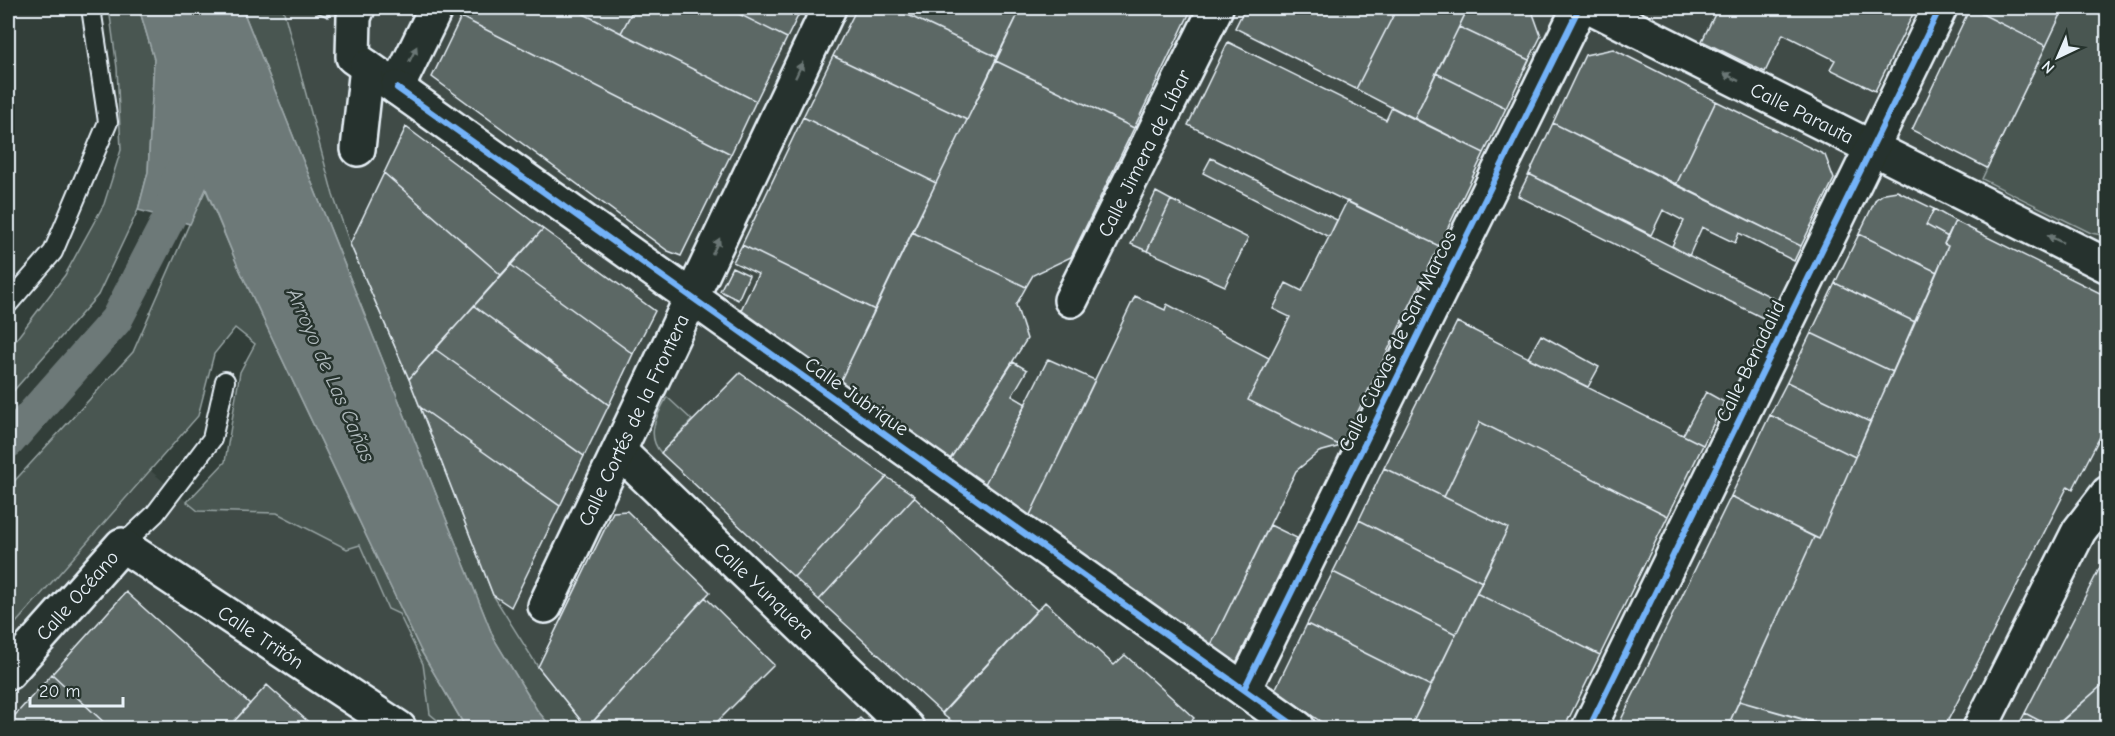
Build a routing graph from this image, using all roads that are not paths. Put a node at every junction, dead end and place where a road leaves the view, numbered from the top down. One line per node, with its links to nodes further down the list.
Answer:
1 (91, 8): 16 (lane)
2 (358, 8): 9 (street)
3 (436, 8): 10 (street, one-way to 3)
4 (829, 8): 14 (street, Calle Cortés de la Frontera, one-way to 4)
5 (1216, 8): 15 (street, Calle Jimera de Líbar)
6 (1579, 8): 23 (street, Calle Cuevas de San Marcos)
7 (1593, 8): 11 (street, Calle Parauta, one-way to 7)
8 (1940, 8): 11 (street, Calle Benadalid)
9 (367, 67): 10 (street, Calle Jubrique); 12 (street)
10 (397, 88): 14 (street, Calle Jubrique)
11 (1872, 148): 13 (street, Calle Parauta, one-way to 11); 27 (street, Calle Benadalid)
12 (358, 149)
13 (2108, 266)
14 (690, 299): 18 (street, Calle Cortés de la Frontera); 23 (street, Calle Jubrique)
15 (1071, 300)
16 (8, 304)
17 (225, 381): 20 (lane)
18 (620, 452): 21 (street, Calle Cortés de la Frontera); 25 (street, Calle Yunquera)
19 (2108, 493): 28 (street)
20 (122, 545): 22 (street, Calle Océano); 24 (street, Calle Tritón)
21 (545, 606)
22 (8, 673)
23 (1244, 689): 26 (street, Calle Jubrique)
24 (399, 729)
25 (907, 729)
26 (1298, 729)
27 (1589, 729)
28 (1980, 729)

